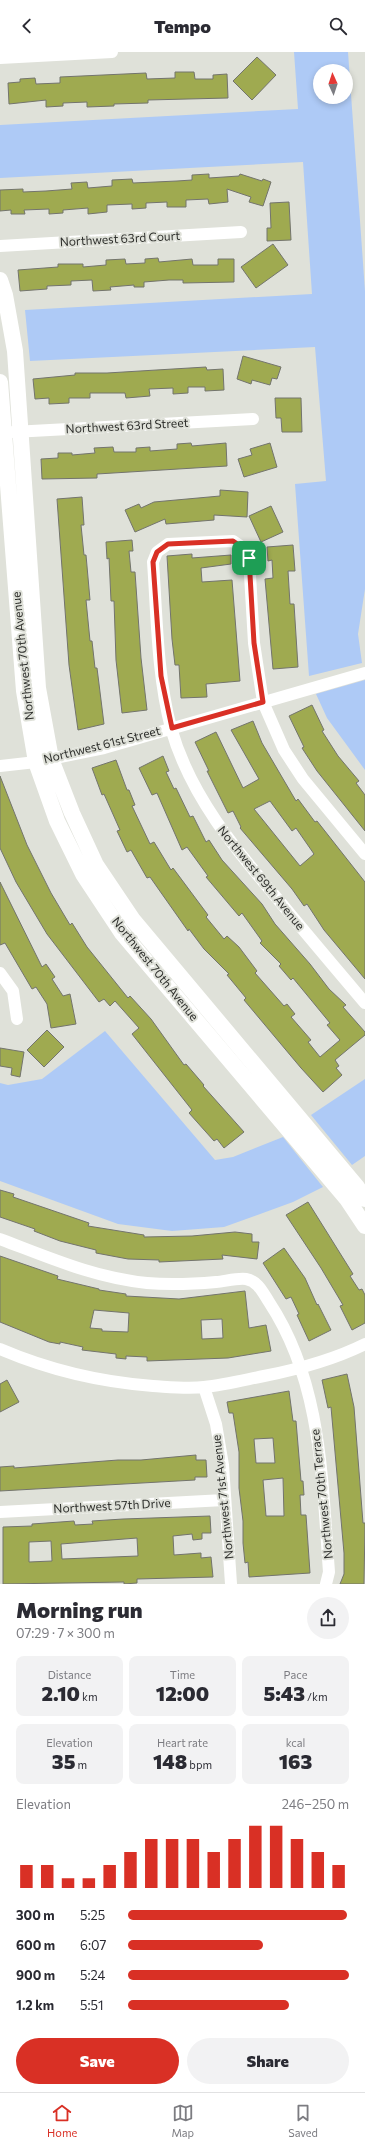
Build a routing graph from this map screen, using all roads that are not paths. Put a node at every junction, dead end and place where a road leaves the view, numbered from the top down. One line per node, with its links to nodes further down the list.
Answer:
1 (112, 52): 2 (street)
2 (0, 58)
3 (241, 232): 4 (street, Northwest 63rd Court)
4 (0, 246)
5 (0, 280): 8 (street, Northwest 70th Avenue)
6 (0, 382): 9 (street, Northwest 70th Avenue)
7 (254, 419): 8 (street, Northwest 63rd Street)
8 (20, 432): 9 (street, Northwest 63rd Street); 13 (street, Northwest 70th Avenue)
9 (2, 433): 13 (street, Northwest 70th Avenue)
10 (365, 673): 11 (street, Northwest 61st Street)
11 (263, 702): 12 (street, Northwest 61st Street); 12 (street, Northwest 69th Avenue); 15 (street)
12 (172, 728): 13 (street, Northwest 61st Street); 17 (street, Northwest 69th Avenue)
13 (43, 760): 14 (street, Northwest 61st Street); 19 (street, Northwest 70th Avenue); 20 (street, Northwest 70th Avenue)
14 (0, 766)
15 (365, 854)
16 (0, 973): 18 (street)
17 (365, 1003)
18 (17, 1019)
19 (365, 1199)
20 (365, 1226)
21 (0, 1239): 24 (street, Northwest 70th Terrace)
22 (365, 1344): 24 (street)
23 (0, 1349): 25 (street)
24 (302, 1368): 25 (street); 29 (street, Northwest 70th Terrace)
25 (204, 1388): 26 (street, Northwest 71st Avenue)
26 (224, 1500): 27 (street, Northwest 57th Drive); 28 (street, Northwest 71st Avenue)
27 (0, 1512)
28 (231, 1584)
29 (326, 1584)

